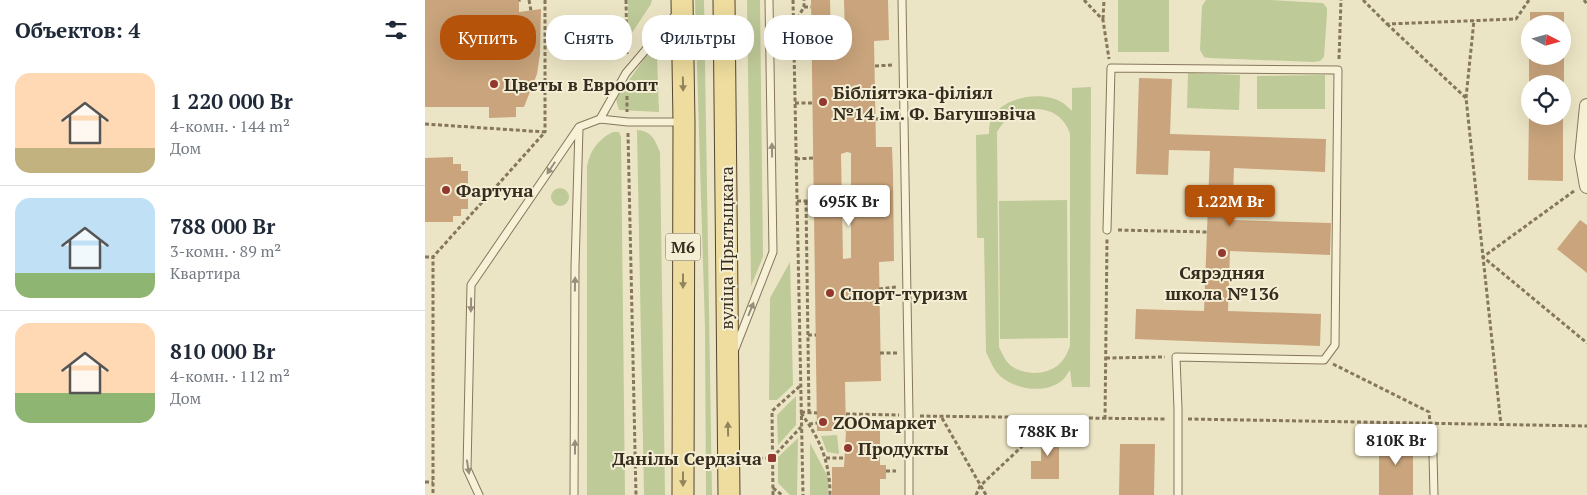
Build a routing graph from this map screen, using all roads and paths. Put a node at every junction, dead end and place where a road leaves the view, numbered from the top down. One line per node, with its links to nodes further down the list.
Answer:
1 (529, 0): 19 (path)
2 (545, 0): 38 (path)
3 (626, 0): 28 (path)
4 (724, 0): 61 (main road, вуліца Прытыцкага / М6)
5 (769, 0): 61 (lane, one-way to 5)
6 (793, 0): 20 (path)
7 (804, 0): 17 (path)
8 (902, 0): 67 (lane)
9 (1084, 0): 22 (path)
10 (1104, 0): 22 (path)
11 (1341, 0): 27 (path)
12 (1363, 0): 24 (path)
13 (1529, 0): 23 (path)
14 (1583, 0): 16 (path)
15 (682, 4): 28 (lane); 35 (main road, М6, one-way to 35)
16 (1587, 4)
17 (804, 7): 18 (path); 21 (path)
18 (811, 7)
19 (531, 10)
20 (794, 15)
21 (800, 15)
22 (1103, 20): 26 (path)
23 (1473, 20): 24 (path); 29 (path)
24 (1387, 24): 29 (path)
25 (794, 60): 30 (path)
26 (1111, 68): 27 (lane); 46 (lane)
27 (1338, 70): 60 (lane)
28 (626, 73): 33 (lane); 34 (path)
29 (1465, 98): 50 (path)
30 (795, 103): 31 (path); 40 (path)
31 (813, 103)
32 (1587, 106): 41 (street)
33 (600, 120): 34 (lane); 37 (lane)
34 (628, 122): 35 (lane); 92 (path)
35 (684, 122): 93 (main road, М6, one-way to 93)
36 (425, 124): 38 (path)
37 (579, 127): 90 (lane, one-way to 90); 91 (lane, one-way to 37)
38 (545, 132): 49 (path)
39 (813, 158): 40 (path)
40 (796, 159): 42 (path)
41 (1587, 186)
42 (797, 201): 43 (path); 62 (path)
43 (806, 201): 44 (path); 53 (path)
44 (814, 201)
45 (1557, 203): 50 (path)
46 (1107, 230): 47 (path); 59 (path)
47 (1207, 232)
48 (425, 257): 49 (path)
49 (433, 257): 86 (path)
50 (1483, 257): 55 (path); 75 (path)
51 (899, 287): 52 (path)
52 (879, 289)
53 (808, 335): 54 (path); 64 (path)
54 (816, 335)
55 (1587, 343)
56 (880, 353): 57 (path)
57 (899, 353)
58 (1176, 357): 59 (path); 60 (lane); 71 (lane)
59 (1106, 358): 70 (path)
60 (1324, 360): 74 (path)
61 (727, 370): 82 (main road, вуліца Прытыцкага / М6, one-way to 61)
62 (801, 386): 63 (path); 79 (path)
63 (801, 412): 64 (path); 73 (path); 77 (path)
64 (809, 412): 65 (path)
65 (817, 413)
66 (846, 414): 67 (path)
67 (909, 415): 68 (path); 99 (lane)
68 (942, 418): 69 (path); 87 (path)
69 (1051, 418): 70 (path); 87 (path)
70 (1105, 419): 71 (path)
71 (1178, 419): 74 (path); 102 (lane)
72 (817, 423): 73 (path)
73 (809, 424): 80 (path)
74 (1429, 424): 75 (path); 78 (path)
75 (1501, 425): 76 (path)
76 (1587, 426)
77 (801, 427): 79 (path); 97 (path)
78 (1433, 454): 103 (lane)
79 (772, 458): 82 (path); 88 (path)
80 (826, 458): 81 (path); 98 (path)
81 (844, 458)
82 (728, 459): 94 (main road, вуліца Прытыцкага / М6)
83 (896, 471): 84 (path)
84 (886, 472)
85 (425, 482): 86 (path)
86 (433, 482): 89 (path)
87 (980, 486): 100 (path); 101 (path)
88 (773, 488): 95 (path); 96 (path)
89 (433, 495)
90 (479, 495)
91 (574, 495)
92 (636, 495)
93 (683, 495)
94 (729, 495)
95 (773, 495)
96 (782, 495)
97 (803, 495)
98 (830, 495)
99 (909, 495)
100 (976, 495)
101 (985, 495)
102 (1177, 495)
103 (1434, 495)

